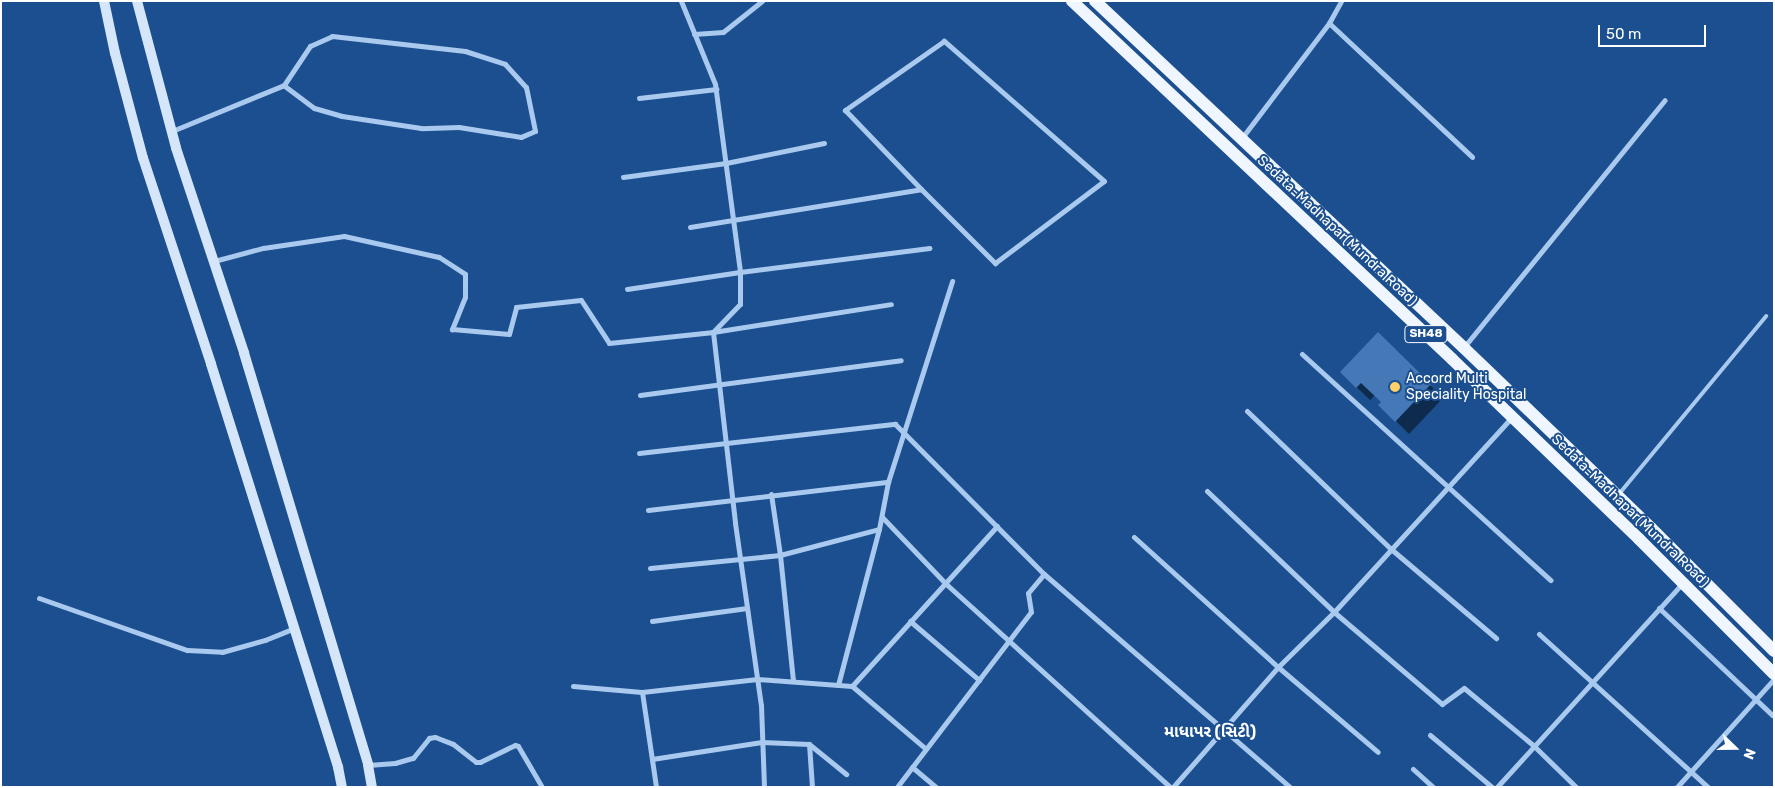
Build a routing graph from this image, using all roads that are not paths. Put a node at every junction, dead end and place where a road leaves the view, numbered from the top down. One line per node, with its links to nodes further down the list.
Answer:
1 (104, 1): 66 (main road)
2 (137, 1): 14 (main road)
3 (680, 1): 9 (street)
4 (762, 1): 9 (street)
5 (1072, 1): 37 (main road, Sedata-Madhapar(Mundra Road) / SH48)
6 (1095, 1): 15 (main road, Sedata-Madhapar(Mundra Road) / SH48)
7 (1341, 1): 8 (street)
8 (1329, 22): 15 (street); 17 (street)
9 (694, 34): 11 (street)
10 (284, 86): 10 (street); 14 (street)
11 (716, 89): 12 (street); 18 (street)
12 (639, 98)
13 (1665, 100): 31 (street)
14 (172, 131): 24 (main road)
15 (1241, 139): 31 (main road, Sedata-Madhapar(Mundra Road) / SH48)
16 (824, 143): 18 (street)
17 (1472, 157)
18 (726, 163): 19 (street); 21 (street)
19 (623, 177)
20 (921, 189): 20 (street); 21 (street)
21 (733, 221): 22 (street); 25 (street)
22 (690, 227)
23 (929, 248): 25 (street)
24 (214, 261): 30 (street); 92 (main road)
25 (740, 272): 27 (street); 30 (street)
26 (952, 281): 38 (street)
27 (627, 289)
28 (891, 304): 30 (street)
29 (1766, 316): 45 (lane)
30 (713, 332): 34 (street)
31 (1463, 348): 45 (main road, Sedata-Madhapar(Mundra Road) / SH48)
32 (1302, 354): 42 (street)
33 (901, 360): 34 (street)
34 (719, 386): 35 (street); 39 (street)
35 (640, 395)
36 (1248, 411): 52 (street)
37 (1512, 417): 42 (street); 59 (main road, Sedata-Madhapar(Mundra Road) / SH48)
38 (905, 434): 39 (street); 41 (street); 49 (street)
39 (726, 442): 40 (street); 46 (street)
40 (639, 453)
41 (888, 482): 44 (street); 48 (street)
42 (1449, 486): 52 (street); 57 (street)
43 (1207, 491): 63 (street)
44 (771, 494): 46 (street); 53 (street)
45 (1618, 496): 70 (main road, Sedata-Madhapar(Mundra Road) / SH48)
46 (732, 498): 47 (street); 54 (street)
47 (648, 510)
48 (882, 517): 50 (street); 58 (street)
49 (997, 526): 56 (street); 58 (street)
50 (879, 529): 53 (street); 78 (street)
51 (1134, 537): 71 (street)
52 (1391, 549): 63 (street); 68 (street)
53 (780, 555): 54 (street); 75 (street)
54 (740, 559): 55 (street); 61 (street)
55 (650, 568)
56 (1044, 574): 69 (street); 84 (street)
57 (1550, 580)
58 (945, 583): 65 (street); 69 (street)
59 (1683, 583): 62 (street); 72 (main road, Sedata-Madhapar(Mundra Road) / SH48)
60 (39, 598): 66 (street)
61 (747, 608): 64 (street); 73 (street)
62 (1659, 608): 77 (street); 82 (street)
63 (1334, 612): 71 (street); 88 (street)
64 (652, 621)
65 (910, 622): 76 (street); 80 (street)
66 (294, 628): 97 (main road)
67 (1539, 634): 77 (street)
68 (1496, 638)
69 (1009, 641): 76 (street); 105 (street)
70 (1774, 651)
71 (1278, 667): 84 (street); 90 (street)
72 (1774, 674)
73 (757, 679): 75 (street); 81 (street); 86 (street)
74 (1774, 679): 82 (street)
75 (793, 680): 78 (street)
76 (979, 680): 89 (street)
77 (1592, 682): 88 (street); 95 (street)
78 (838, 684): 80 (street)
79 (572, 686): 81 (street)
80 (852, 686): 89 (street)
81 (642, 692): 91 (street)
82 (1756, 699): 83 (street); 95 (street)
83 (1772, 715)
84 (1225, 730): 105 (street); 106 (street)
85 (1430, 735): 108 (street)
86 (762, 742): 87 (street); 91 (street); 101 (street)
87 (808, 744): 96 (street); 102 (street)
88 (1534, 746): 109 (street); 110 (street)
89 (926, 749): 93 (street)
90 (1378, 752)
91 (652, 759): 100 (street)
92 (368, 765): 98 (main road); 99 (street)
93 (912, 767): 103 (street); 104 (street)
94 (1413, 768): 107 (street)
95 (1691, 771): 111 (street); 112 (street)
96 (846, 774)
97 (342, 787)
98 (372, 787)
99 (542, 787)
100 (656, 787)
101 (764, 787)
102 (812, 787)
103 (897, 787)
104 (936, 787)
105 (1172, 787)
106 (1290, 787)
107 (1433, 787)
108 (1492, 787)
109 (1497, 787)
110 (1576, 787)
111 (1677, 787)
112 (1708, 787)

